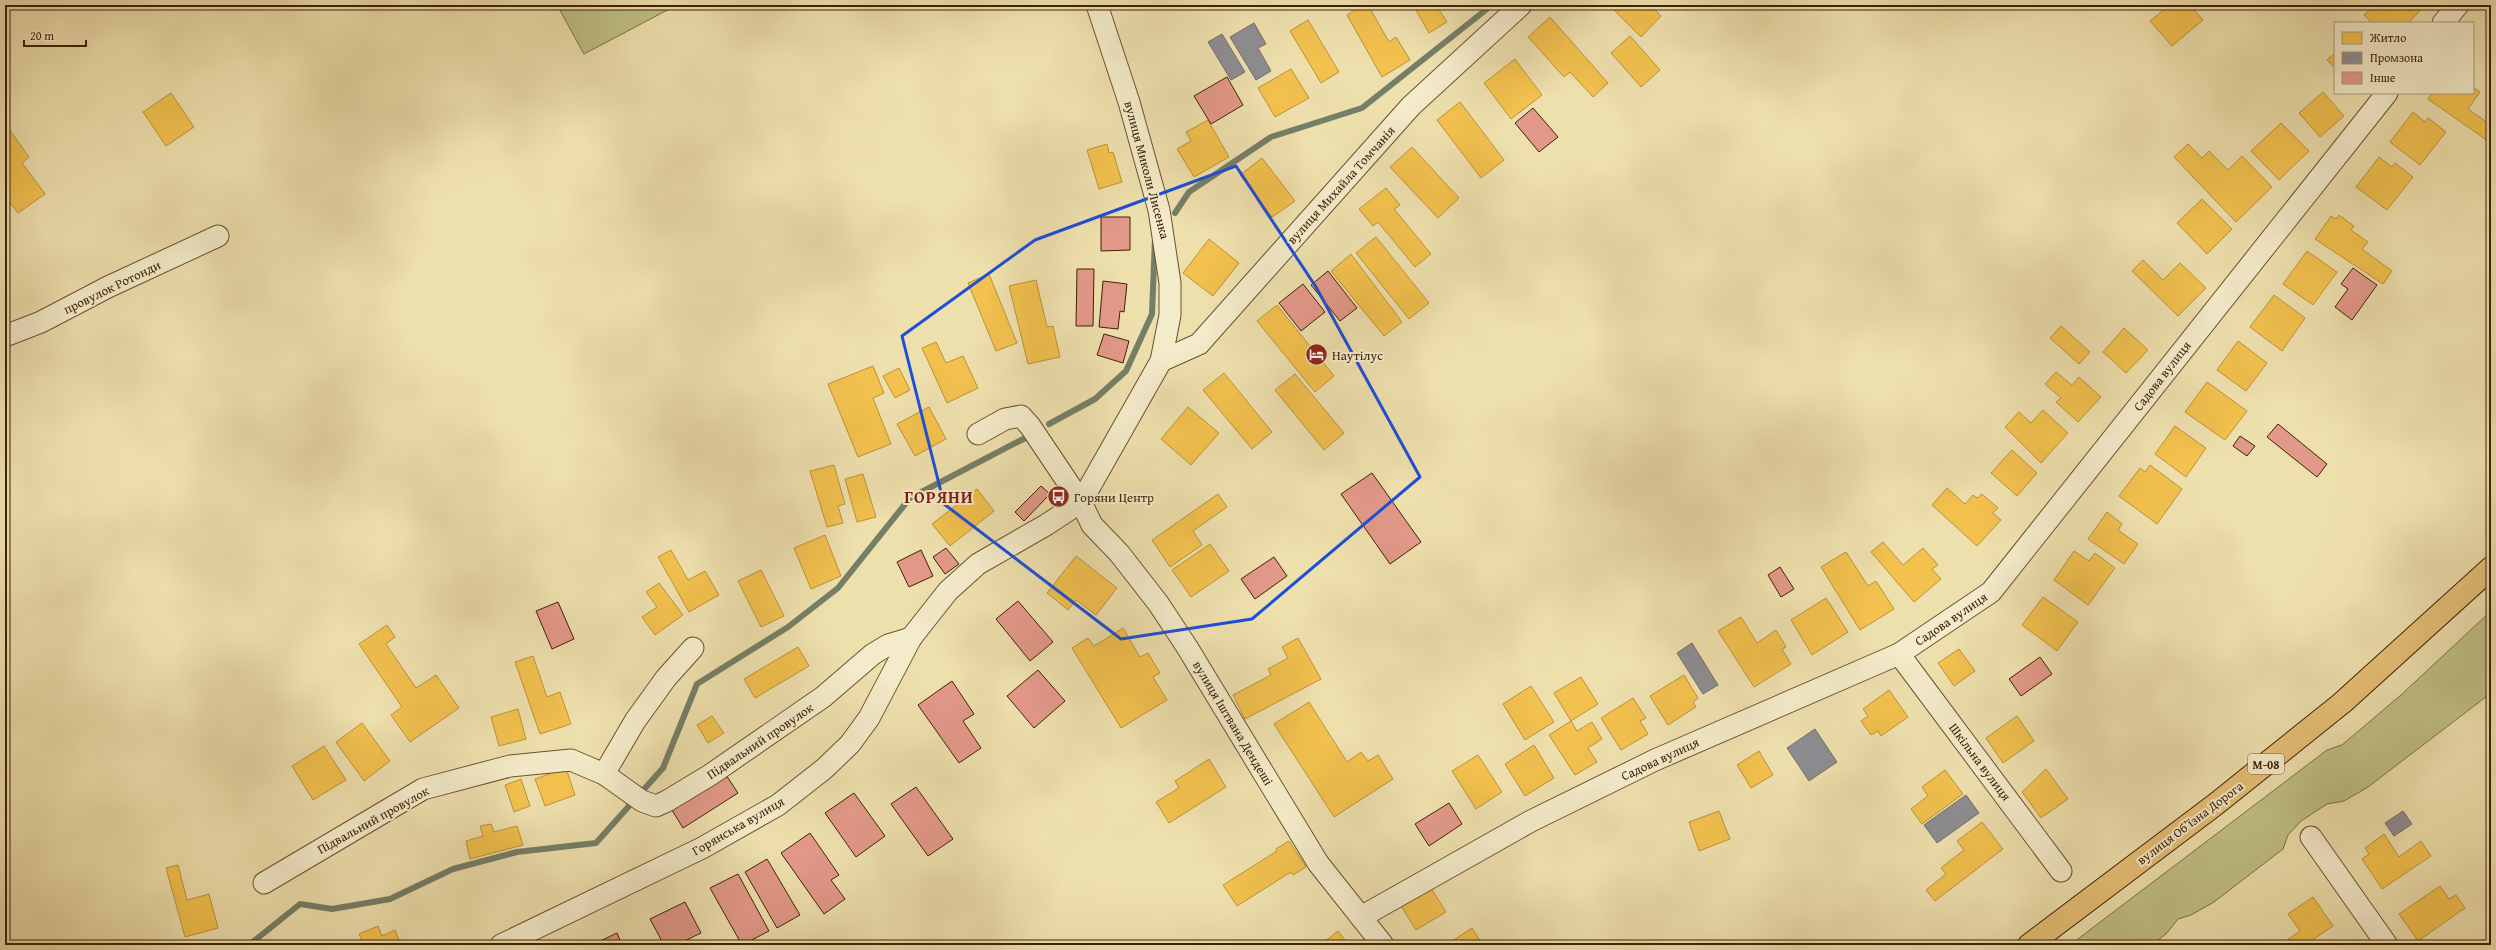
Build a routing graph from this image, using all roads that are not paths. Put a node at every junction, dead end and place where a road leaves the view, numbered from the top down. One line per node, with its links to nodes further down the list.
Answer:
1 (1097, 5): 8 (street, вулиця Миколи Лисенка)
2 (1521, 5): 8 (street, вулиця Михайла Томчанія)
3 (2458, 5): 4 (street)
4 (2444, 22)
5 (2386, 94): 14 (street, Садова вулиця)
6 (218, 236): 7 (street, провулок Ротонди)
7 (5, 336)
8 (1161, 361): 10 (street, вулиця Миколи Лисенка)
9 (978, 434): 10 (street)
10 (1080, 502): 12 (street, Горянська вулиця); 19 (street, вулиця Іштвана Дендеші)
11 (2491, 568): 22 (highway, вулиця Обʼїзна Дорога / М-08)
12 (911, 638): 15 (street, Підвальний провулок); 20 (street, Горянська вулиця)
13 (693, 648): 15 (street)
14 (1899, 654): 17 (street, Шкільна вулиця); 19 (street, Садова вулиця)
15 (604, 774): 18 (street, Підвальний провулок)
16 (2311, 837): 23 (street)
17 (2061, 871)
18 (264, 883)
19 (1362, 917): 21 (street, вулиця Іштвана Дендеші)
20 (501, 945)
21 (1383, 945)
22 (2029, 945)
23 (2387, 945)

